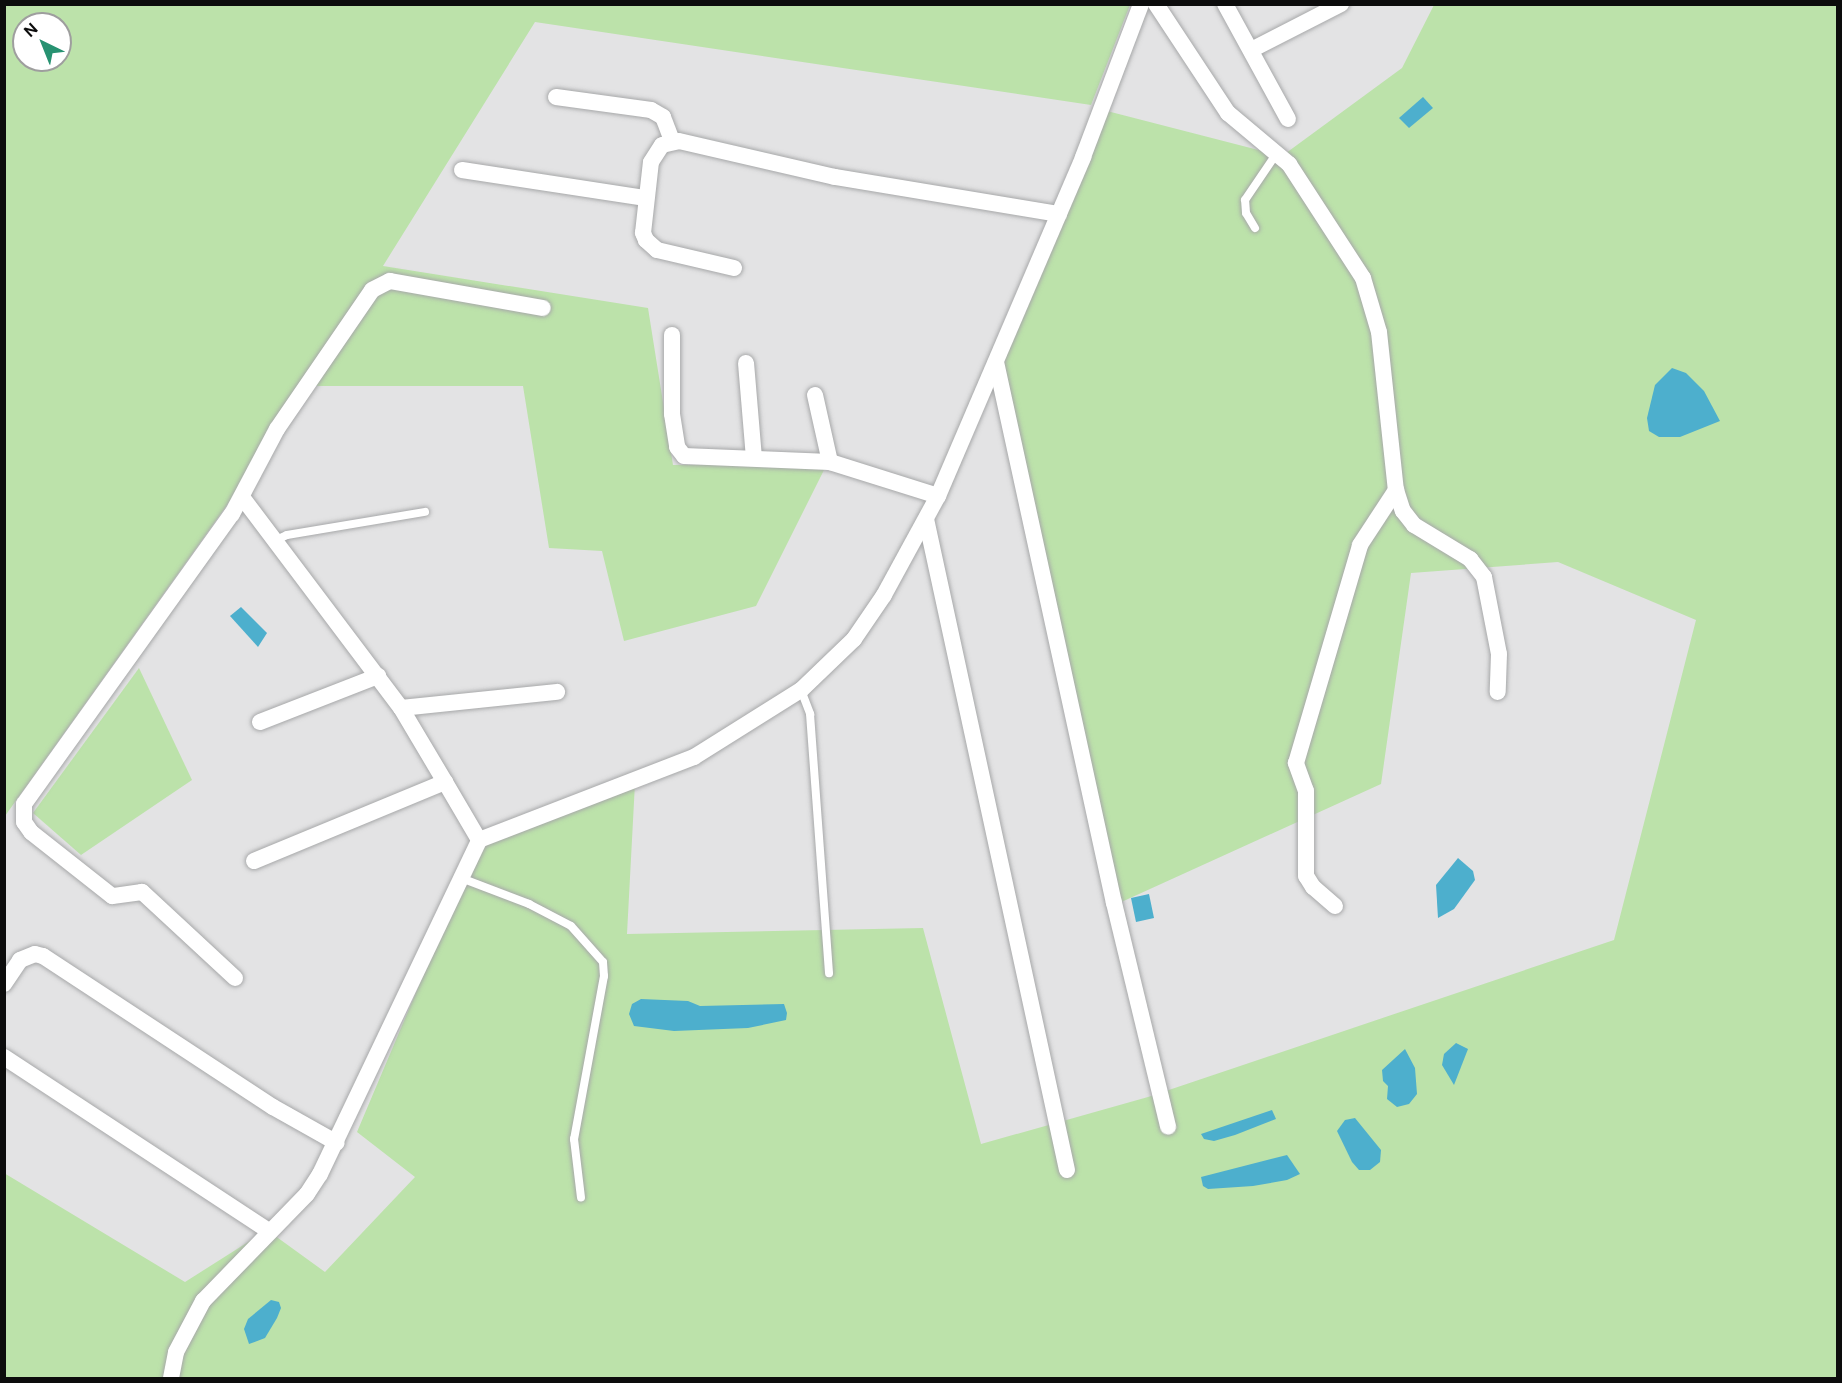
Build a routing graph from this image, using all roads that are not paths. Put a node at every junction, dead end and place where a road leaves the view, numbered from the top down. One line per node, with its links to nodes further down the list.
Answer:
1 (1141, 4): 12 (street)
2 (1156, 4): 9 (street)
3 (1225, 4): 5 (street)
4 (1341, 4): 5 (street)
5 (1253, 49): 7 (street)
6 (556, 97): 8 (street)
7 (1288, 119)
8 (672, 141): 11 (street); 12 (street)
9 (1278, 152): 13 (lane); 22 (street)
10 (462, 170): 11 (street)
11 (646, 198): 14 (street)
12 (1059, 214): 17 (street)
13 (1255, 228)
14 (734, 268)
15 (543, 308): 24 (street)
16 (672, 335): 20 (street)
17 (996, 362): 23 (street); 43 (street)
18 (746, 363): 20 (street)
19 (815, 395): 21 (street)
20 (754, 458): 21 (street)
21 (830, 462): 23 (street)
22 (1396, 490): 31 (street); 38 (street)
23 (938, 496): 26 (street)
24 (242, 497): 27 (street); 40 (street)
25 (425, 512): 27 (lane)
26 (927, 519): 29 (street); 45 (street)
27 (274, 541): 28 (street)
28 (378, 676): 32 (street); 33 (street)
29 (801, 690): 35 (street); 39 (lane)
30 (557, 692): 32 (street)
31 (1498, 692)
32 (401, 708): 34 (street)
33 (260, 723)
34 (445, 782): 35 (street); 36 (street)
35 (479, 840): 37 (street)
36 (254, 861)
37 (460, 878): 44 (street); 46 (lane)
38 (1335, 906)
39 (829, 973)
40 (235, 978)
41 (4, 984): 44 (street)
42 (4, 1057): 47 (street)
43 (1168, 1127)
44 (337, 1143): 47 (street)
45 (1067, 1170)
46 (581, 1198)
47 (270, 1232): 48 (street)
48 (171, 1378)

